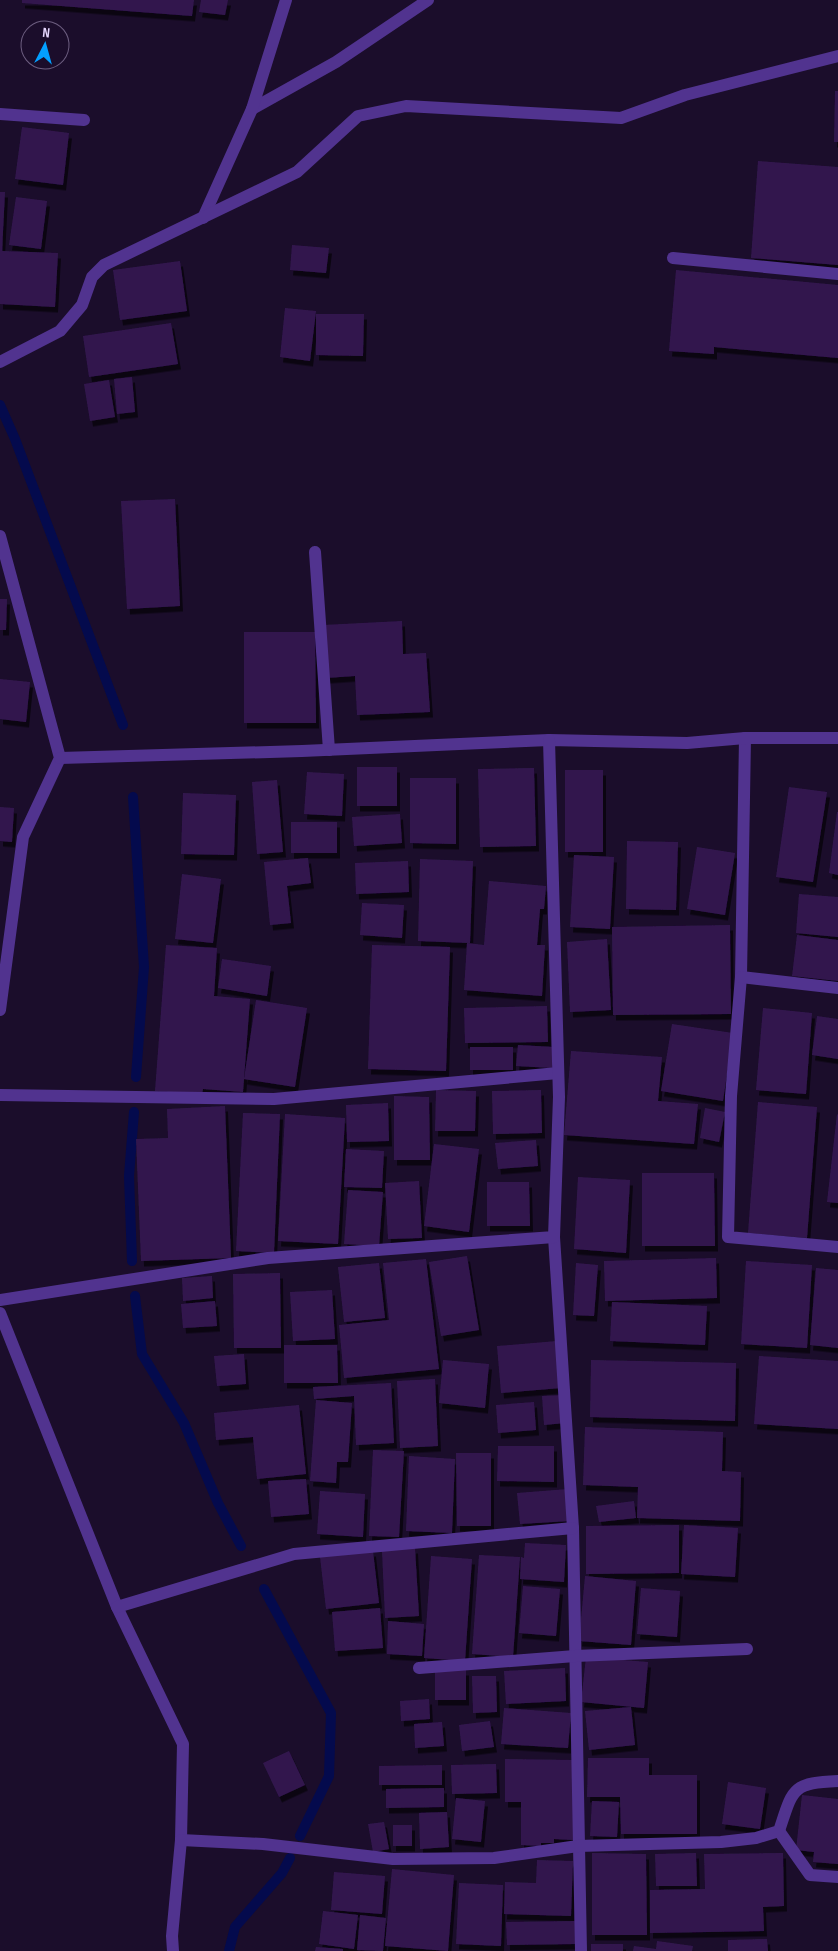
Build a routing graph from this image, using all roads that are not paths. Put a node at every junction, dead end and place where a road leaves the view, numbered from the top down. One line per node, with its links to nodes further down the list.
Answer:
1 (286, 0): 4 (street)
2 (428, 0): 4 (street)
3 (838, 56): 7 (street)
4 (252, 109): 7 (street)
5 (0, 114): 6 (street)
6 (84, 120)
7 (203, 218): 10 (street)
8 (673, 258): 9 (street)
9 (838, 274)
10 (0, 362)
11 (0, 536): 17 (street)
12 (315, 552): 16 (street)
13 (745, 738): 14 (street); 15 (street); 19 (street)
14 (838, 738)
15 (549, 740): 16 (street); 22 (street)
16 (329, 750): 17 (street)
17 (60, 758): 18 (street)
18 (3, 954): 21 (street)
19 (741, 977): 20 (street); 25 (street)
20 (838, 988)
21 (0, 1010)
22 (558, 1073): 23 (street); 24 (street)
23 (0, 1095)
24 (554, 1237): 26 (street); 28 (street)
25 (838, 1247)
26 (0, 1300)
27 (0, 1313): 29 (street)
28 (573, 1528): 29 (street); 31 (street)
29 (118, 1608): 35 (street)
30 (747, 1649): 31 (street)
31 (575, 1656): 32 (street); 36 (street)
32 (419, 1668)
33 (838, 1780): 34 (street)
34 (779, 1831): 36 (street); 37 (street)
35 (181, 1840): 36 (street); 38 (street)
36 (578, 1846): 39 (street)
37 (838, 1877)
38 (173, 1951)
39 (581, 1951)

